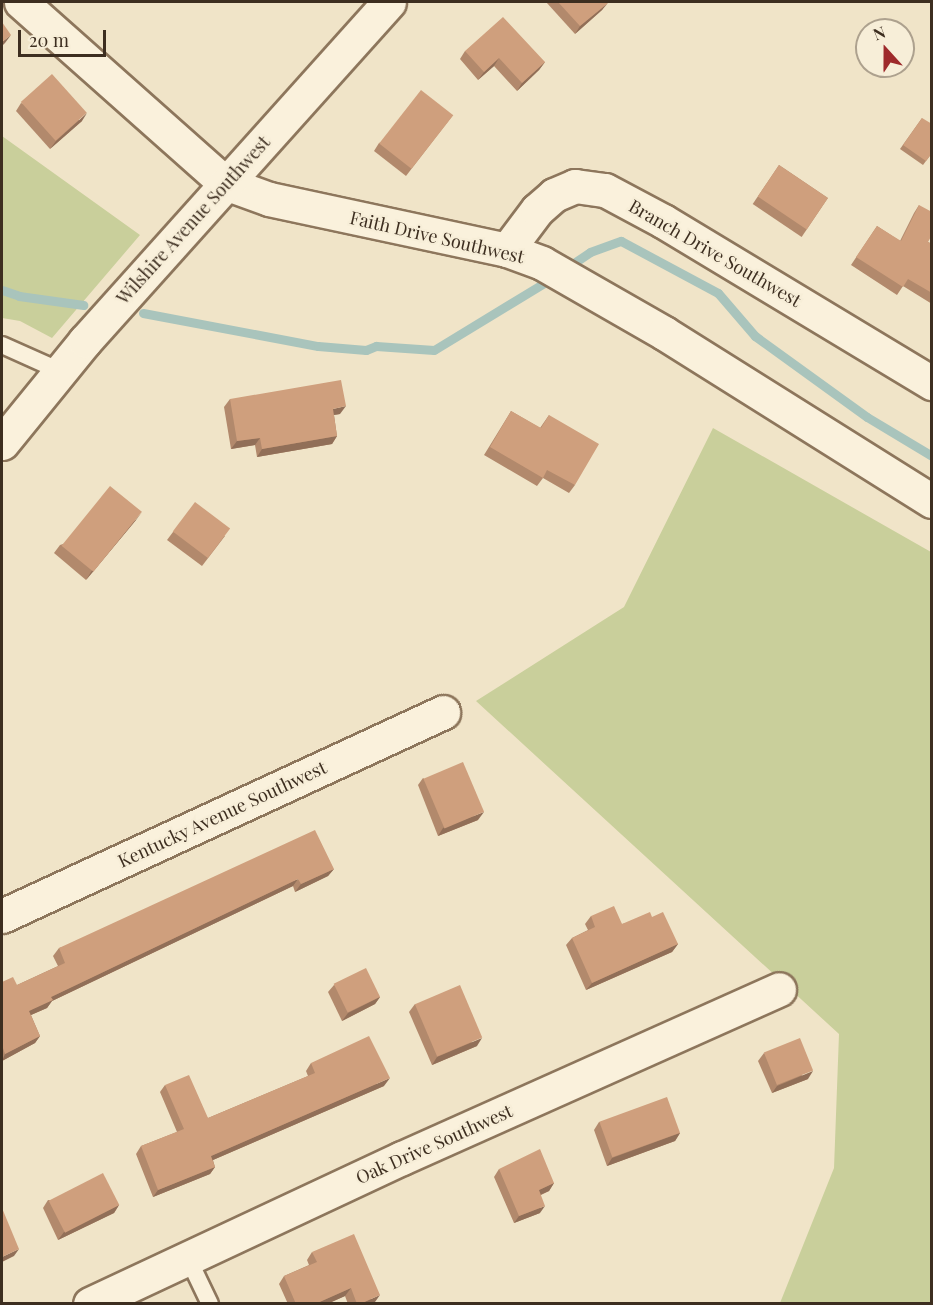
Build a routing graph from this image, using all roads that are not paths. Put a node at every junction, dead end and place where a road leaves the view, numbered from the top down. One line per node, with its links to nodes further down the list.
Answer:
1 (21, 2): 3 (street, Faith Drive Southwest)
2 (389, 2): 3 (street, Wilshire Avenue Southwest)
3 (225, 183): 4 (street, Faith Drive Southwest); 6 (street, Wilshire Avenue Southwest)
4 (507, 250): 7 (street, Branch Drive Southwest); 9 (street, Faith Drive Southwest)
5 (2, 345): 6 (lane)
6 (60, 371): 8 (street, Wilshire Avenue Southwest)
7 (932, 383)
8 (2, 443)
9 (932, 501)
10 (444, 712): 11 (street, Kentucky Avenue Southwest)
11 (2, 916)
12 (779, 989): 13 (street, Oak Drive Southwest)
13 (188, 1258): 14 (street, Oak Drive Southwest); 15 (lane)
14 (90, 1304)
15 (210, 1304)

